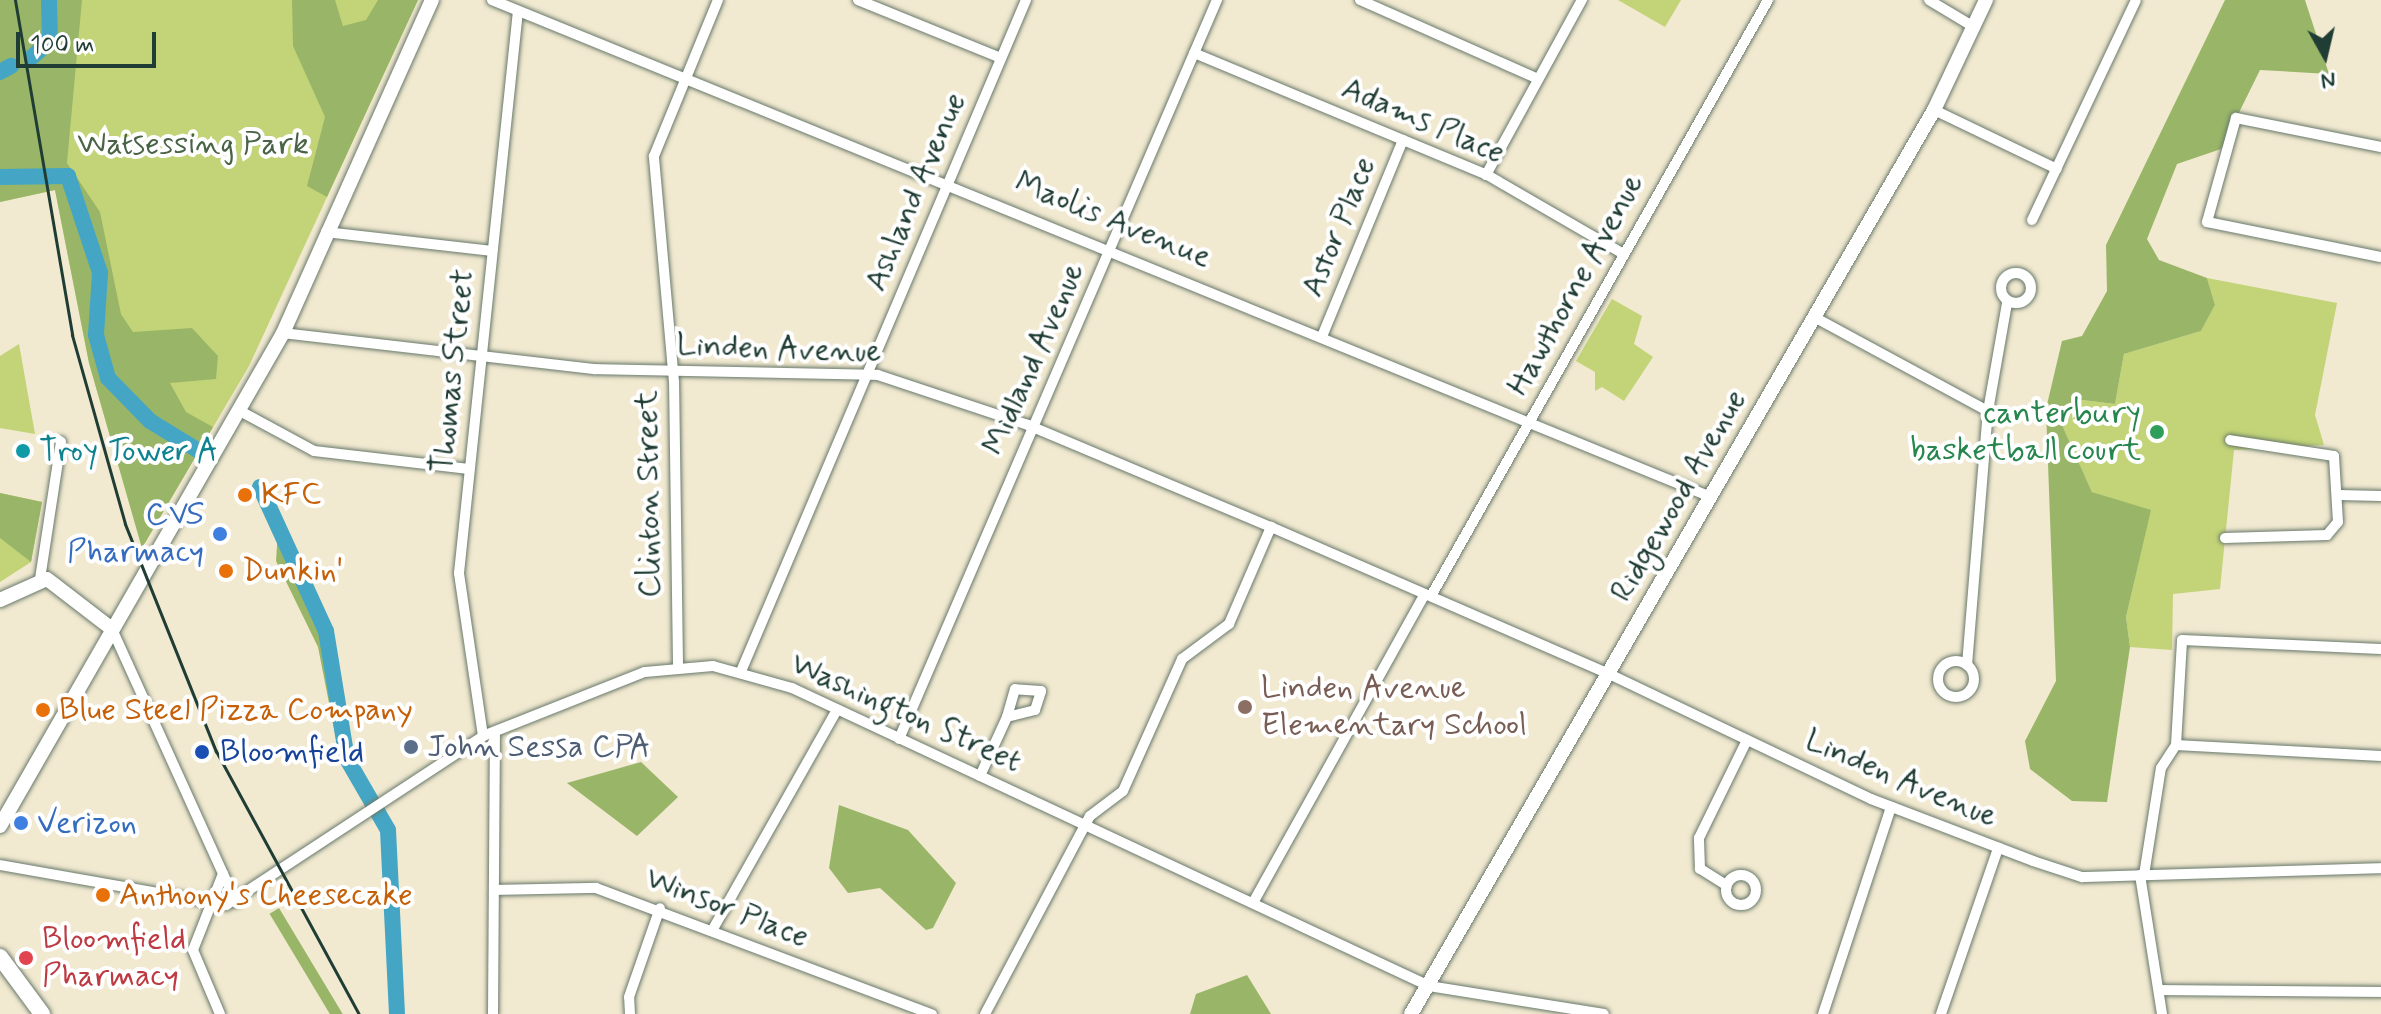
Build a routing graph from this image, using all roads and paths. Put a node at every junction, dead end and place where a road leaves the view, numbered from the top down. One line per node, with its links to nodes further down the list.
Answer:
1 (432, 0): 26 (street)
2 (492, 0): 13 (street, Maolis Avenue)
3 (718, 0): 17 (street, Clinton Street)
4 (858, 0): 16 (street)
5 (1026, 0): 16 (street, Ashland Avenue)
6 (1217, 0): 15 (street, Midland Avenue)
7 (1360, 0): 18 (street)
8 (1582, 0): 18 (street)
9 (1768, 0): 29 (street, Hawthorne Avenue)
10 (1929, 0): 14 (street)
11 (1986, 0): 14 (street, Ridgewood Avenue)
12 (2136, 0): 22 (street)
13 (518, 11): 17 (street, Maolis Avenue); 28 (street, Thomas Street)
14 (1974, 27): 19 (street, Ridgewood Avenue)
15 (1194, 53): 20 (street, Adams Place); 27 (street, Midland Avenue)
16 (1001, 58): 24 (street, Ashland Avenue)
17 (687, 77): 24 (street, Maolis Avenue); 36 (street, Clinton Street)
18 (1538, 79): 23 (street)
19 (1934, 110): 22 (street); 32 (street, Ridgewood Avenue)
20 (1403, 140): 23 (street, Adams Place); 34 (street, Astor Place)
21 (2381, 147): 30 (street)
22 (2057, 169): 25 (street)
23 (1486, 175): 29 (street, Adams Place)
24 (948, 182): 27 (street, Maolis Avenue); 37 (street, Ashland Avenue)
25 (2032, 220)
26 (326, 232): 28 (street); 33 (street)
27 (1112, 248): 34 (street, Maolis Avenue); 41 (street, Midland Avenue)
28 (492, 251): 35 (street, Thomas Street)
29 (1622, 253): 40 (street, Hawthorne Avenue)
30 (2381, 257)
31 (2007, 303): 39 (street)
32 (1814, 317): 39 (street); 47 (street, Ridgewood Avenue)
33 (283, 333): 35 (street, Linden Avenue); 38 (street)
34 (1323, 334): 40 (street, Maolis Avenue)
35 (480, 358): 36 (street, Linden Avenue); 44 (street, Thomas Street)
36 (673, 371): 37 (street, Linden Avenue); 55 (street, Clinton Street)
37 (866, 375): 41 (street, Linden Avenue); 57 (street, Ashland Avenue)
38 (240, 411): 44 (street); 53 (street)
39 (1988, 411): 56 (street)
40 (1529, 421): 47 (street, Maolis Avenue); 51 (street, Hawthorne Avenue)
41 (1032, 427): 48 (street, Linden Avenue); 63 (street, Midland Avenue)
42 (2230, 440): 45 (street)
43 (61, 442): 50 (street)
44 (469, 469): 62 (street, Thomas Street)
45 (2339, 495): 46 (street); 49 (street)
46 (2381, 496)
47 (1711, 497): 58 (street, Ridgewood Avenue)
48 (1271, 527): 51 (street, Linden Avenue); 69 (street)
49 (2225, 538)
50 (40, 579): 52 (street); 53 (street)
51 (1428, 595): 58 (street, Linden Avenue); 78 (street, Hawthorne Avenue)
52 (0, 600)
53 (112, 629): 70 (street); 74 (street)
54 (2381, 649): 65 (street)
55 (678, 665): 57 (street, Washington Street); 61 (street, Washington Street)
56 (1967, 665)
57 (742, 669): 59 (street, Washington Street)
58 (1609, 674): 64 (street, Linden Avenue); 84 (street, Ridgewood Avenue)
59 (837, 710): 63 (street, Washington Street); 82 (street)
60 (1007, 717): 67 (street)
61 (495, 732): 62 (street, Washington Street); 77 (street)
62 (483, 736): 79 (street, Washington Street)
63 (899, 739): 67 (street, Washington Street)
64 (1747, 740): 68 (street, Linden Avenue); 76 (street)
65 (2176, 745): 66 (street); 75 (street)
66 (2381, 756)
67 (980, 776): 69 (street, Washington Street)
68 (1891, 807): 71 (street, Linden Avenue); 95 (street)
69 (1085, 823): 78 (street, Washington Street); 92 (street)
70 (0, 826)
71 (1998, 848): 75 (street, Linden Avenue); 96 (street)
72 (0, 865): 80 (street, Washington Street)
73 (2381, 868): 75 (street, Linden Avenue)
74 (223, 873): 79 (street); 80 (street)
75 (2142, 875): 85 (street)
76 (1726, 885)
77 (497, 890): 81 (street, Winsor Place); 89 (street)
78 (1254, 901): 84 (street, Washington Street)
79 (236, 902): 80 (street, Washington Street)
80 (208, 905): 88 (street)
81 (660, 908): 82 (street, Winsor Place); 90 (street)
82 (713, 929): 91 (street, Winsor Place)
83 (0, 957): 87 (main road)
84 (1429, 986): 93 (street, Ridgewood Avenue); 94 (street, Washington Street)
85 (2159, 990): 86 (street); 97 (street)
86 (2381, 992)
87 (42, 1014)
88 (220, 1014)
89 (493, 1014)
90 (630, 1014)
91 (932, 1014)
92 (985, 1014)
93 (1411, 1014)
94 (1604, 1014)
95 (1823, 1014)
96 (1941, 1014)
97 (2162, 1014)

